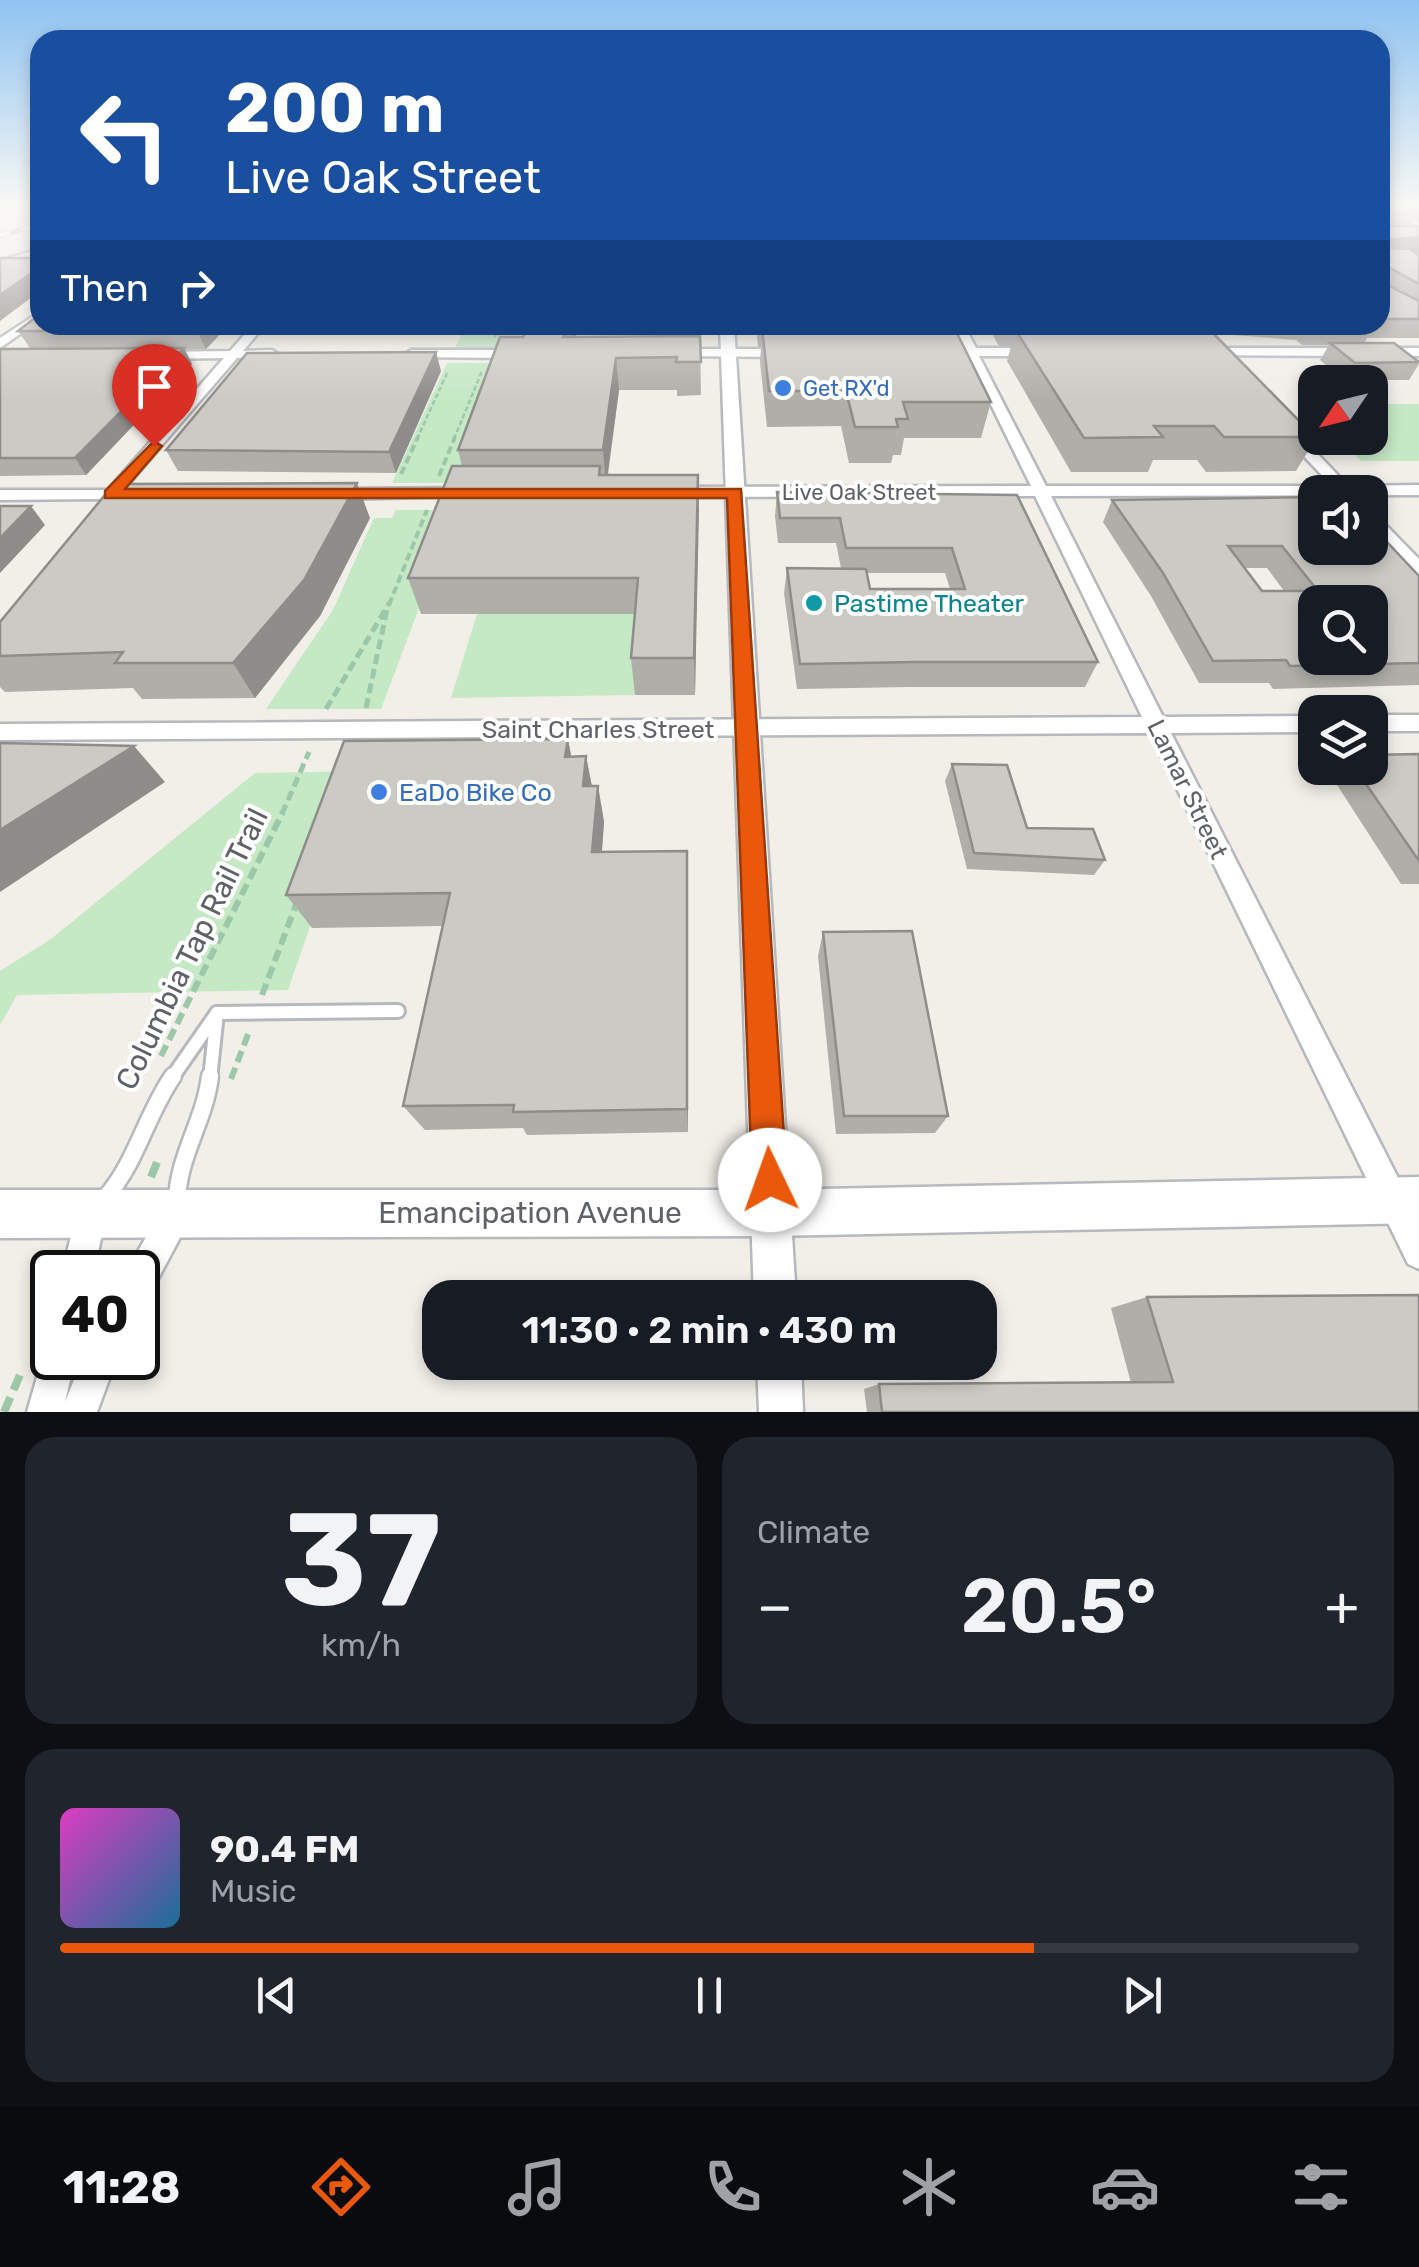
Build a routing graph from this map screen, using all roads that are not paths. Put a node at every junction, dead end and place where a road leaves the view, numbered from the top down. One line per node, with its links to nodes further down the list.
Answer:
1 (30, 322): 5 (street)
2 (250, 335): 15 (street)
3 (727, 335): 13 (street)
4 (963, 335): 8 (street, Lamar Street)
5 (0, 344)
6 (1197, 345): 10 (street)
7 (933, 352): 8 (street)
8 (972, 352): 9 (street); 29 (street, Lamar Street)
9 (1046, 352)
10 (1213, 352): 11 (street); 22 (street)
11 (1419, 352)
12 (656, 353): 13 (street)
13 (728, 353): 14 (street); 28 (street)
14 (798, 353)
15 (234, 354): 16 (street); 19 (street); 32 (street)
16 (292, 354)
17 (388, 354): 18 (street)
18 (525, 354)
19 (142, 355)
20 (15, 356): 21 (street)
21 (0, 357)
22 (1226, 366)
23 (1278, 422): 24 (street)
24 (1329, 475)
25 (1419, 490): 26 (street, Live Oak Street)
26 (1388, 491)
27 (657, 492): 28 (street, Live Oak Street)
28 (735, 492): 29 (street, Live Oak Street); 43 (street)
29 (1041, 492): 30 (street, Live Oak Street); 41 (street, Lamar Street)
30 (1298, 492)
31 (489, 493): 34 (street)
32 (112, 494): 33 (street); 35 (street); 36 (street)
33 (155, 494)
34 (312, 494)
35 (0, 495)
36 (97, 513)
37 (1388, 537): 38 (street)
38 (1419, 569)
39 (1388, 723): 40 (street)
40 (1419, 723)
41 (1156, 724): 42 (street, Saint Charles Street); 43 (street, Saint Charles Street); 47 (street, Lamar Street)
42 (1298, 724)
43 (747, 728): 44 (street, Saint Charles Street); 48 (street)
44 (0, 732)
45 (398, 1011): 46 (lane)
46 (217, 1013): 50 (lane); 51 (lane)
47 (1406, 1200): 48 (main road, Emancipation Avenue); 54 (street, Lamar Street)
48 (771, 1213): 50 (main road, Emancipation Avenue); 55 (street)
49 (0, 1214): 51 (main road, Emancipation Avenue)
50 (176, 1214): 51 (main road, Emancipation Avenue); 53 (street)
51 (90, 1215): 52 (street)
52 (83, 1250)
53 (156, 1250)
54 (1419, 1253)
55 (774, 1280)
56 (52, 1380): 59 (street)
57 (91, 1380): 60 (street)
58 (780, 1380): 61 (street)
59 (44, 1412)
60 (79, 1412)
61 (781, 1412)

